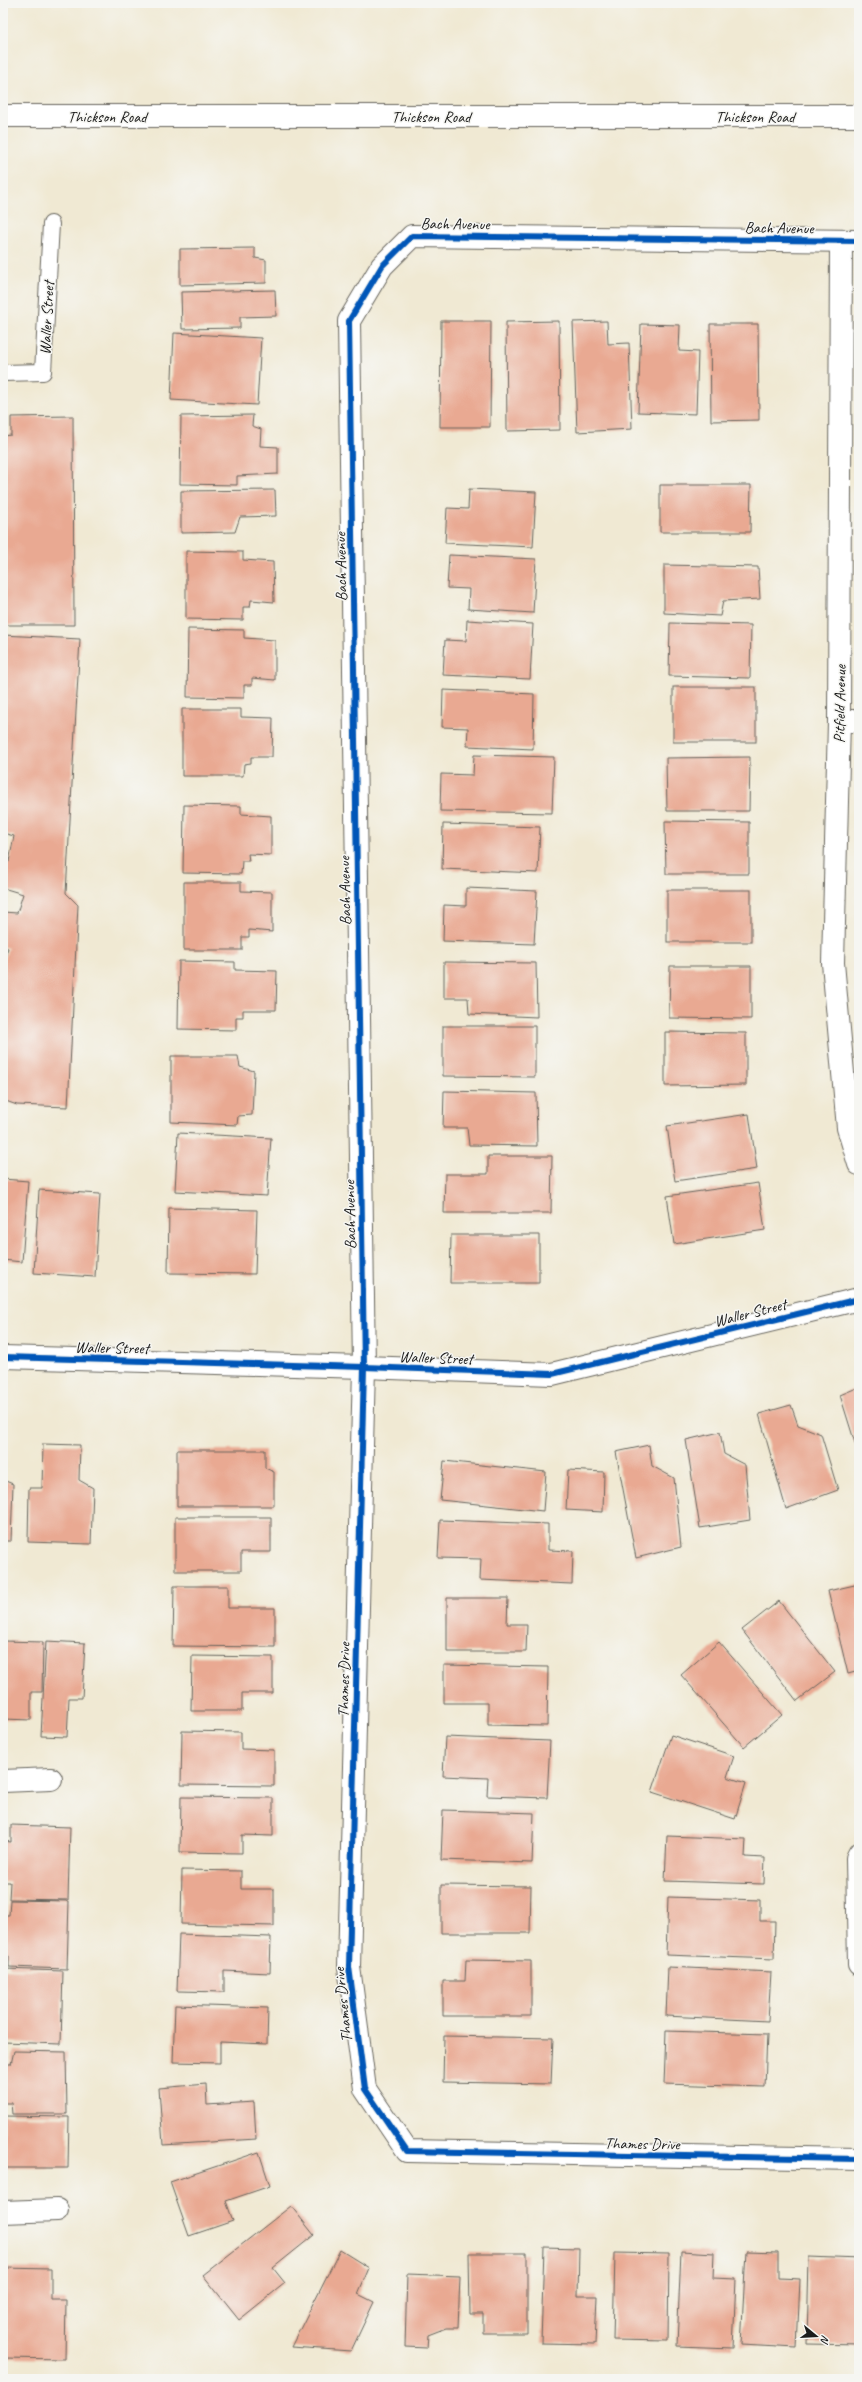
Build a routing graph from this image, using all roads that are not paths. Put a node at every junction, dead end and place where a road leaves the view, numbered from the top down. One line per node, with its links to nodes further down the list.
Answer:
1 (3, 116): 2 (street, Thickson Road)
2 (859, 116)
3 (51, 224): 5 (lane, Waller Street)
4 (850, 241): 6 (street, Pitfield Avenue); 10 (street, Bach Avenue)
5 (3, 373)
6 (849, 721): 7 (street, Pitfield Avenue)
7 (859, 1164)
8 (859, 1299): 10 (street, Waller Street)
9 (3, 1358): 10 (street, Waller Street)
10 (364, 1367): 15 (street, Thames Drive)
11 (51, 1779): 12 (street)
12 (3, 1781)
13 (859, 1854): 14 (street)
14 (859, 1964)
15 (859, 2159)
16 (58, 2210): 17 (street)
17 (3, 2212)

